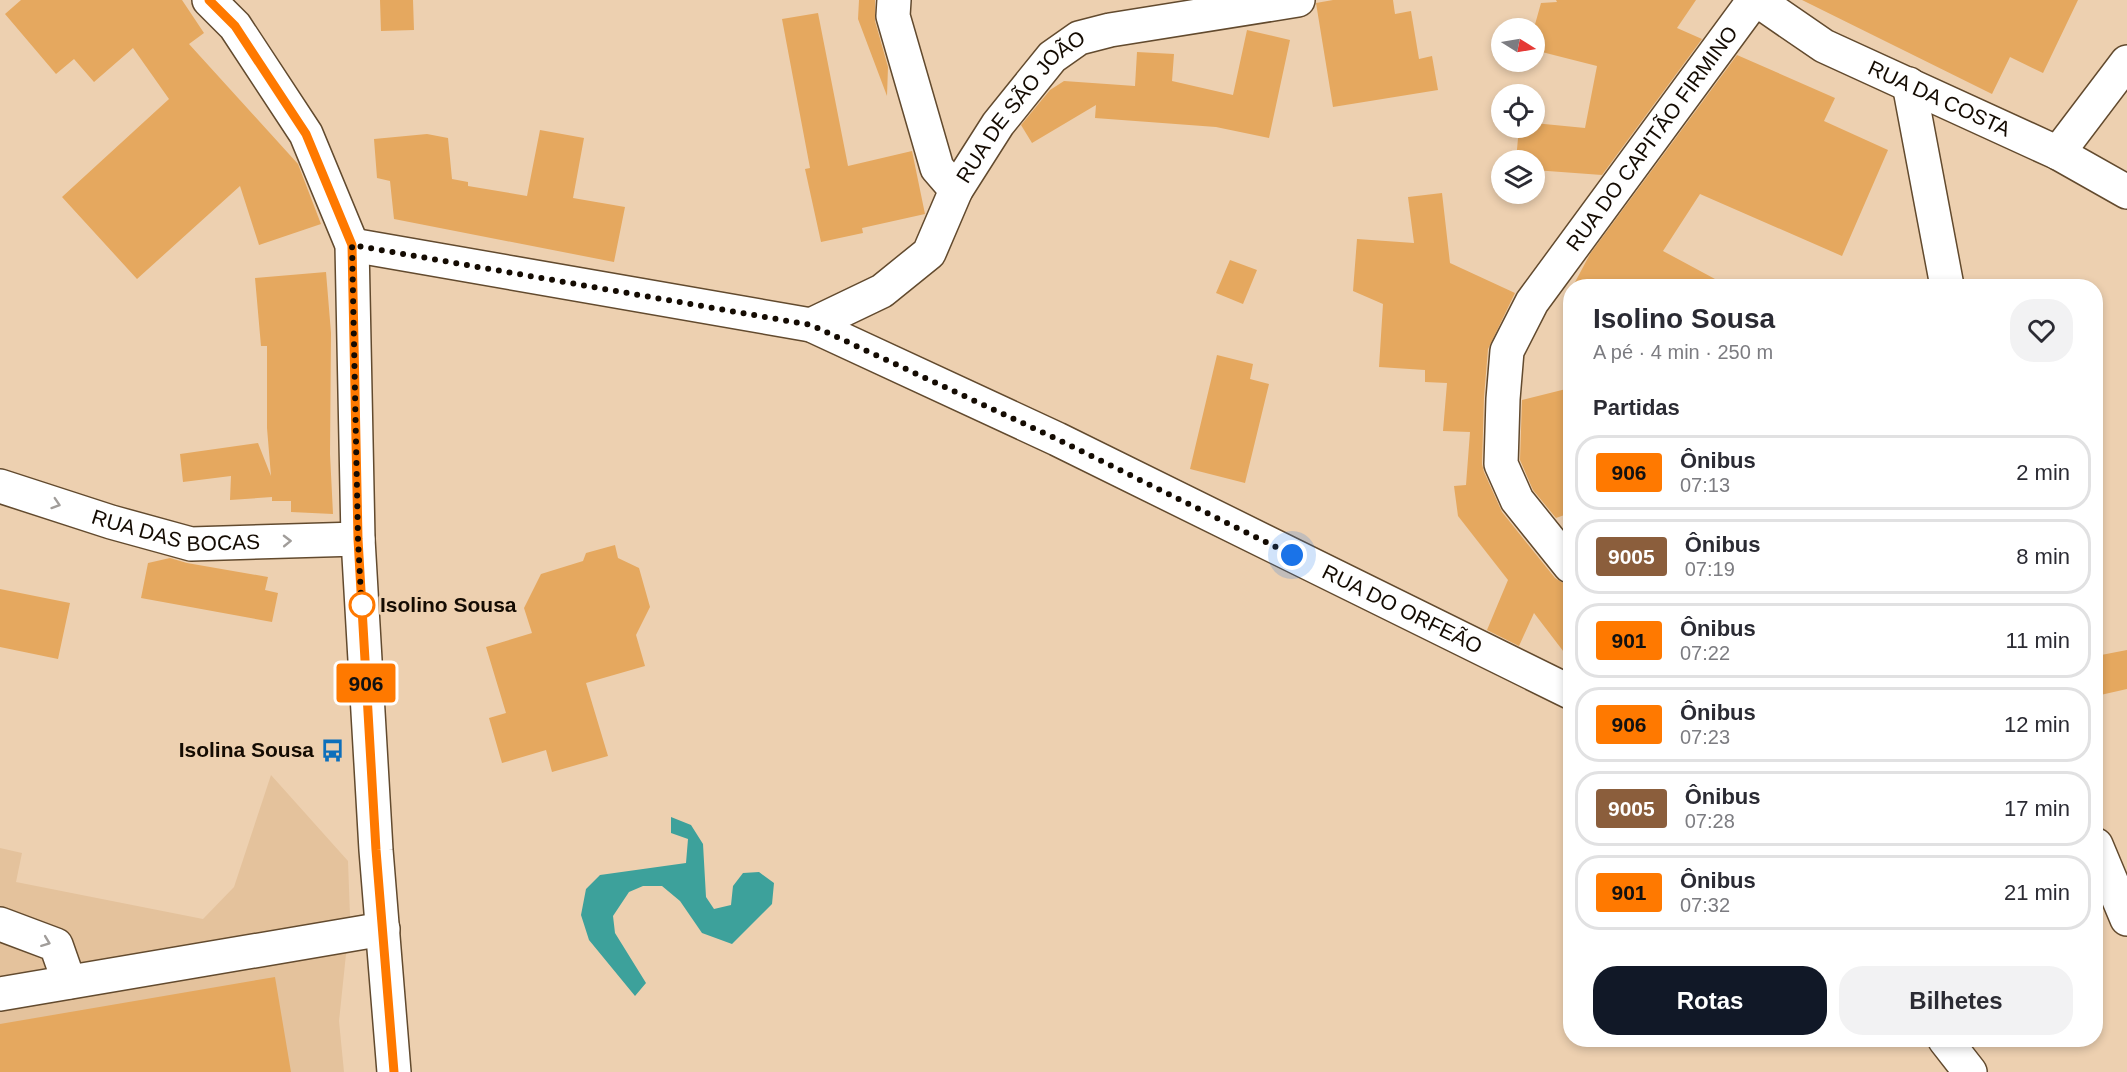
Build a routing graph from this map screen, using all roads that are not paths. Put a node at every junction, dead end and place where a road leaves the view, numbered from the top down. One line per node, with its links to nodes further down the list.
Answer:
1 (209, 0): 5 (street)
2 (894, 0): 9 (street)
3 (1298, 0): 9 (street, RUA DE SÃO JOÃO)
4 (1755, 0): 7 (street, RUA DA COSTA); 16 (street, RUA DO CAPITÃO FIRMINO)
5 (234, 13): 11 (street)
6 (2127, 62): 8 (street)
7 (1909, 84): 8 (street, RUA DA COSTA); 12 (street)
8 (2058, 153): 10 (street, RUA DA COSTA)
9 (956, 190): 13 (street, RUA DE SÃO JOÃO)
10 (2127, 192)
11 (352, 245): 13 (street, RUA DO ORFEÃO); 15 (street)
12 (1946, 279)
13 (811, 325): 17 (street, RUA DO ORFEÃO)
14 (0, 486): 15 (street, RUA DAS BOCAS, one-way to 15)
15 (358, 539): 21 (street)
16 (1563, 557)
17 (1563, 689)
18 (2103, 862): 19 (street)
19 (2127, 919)
20 (0, 924): 22 (street, one-way to 22)
21 (382, 929): 22 (street); 25 (street)
22 (69, 982): 23 (street)
23 (0, 994)
24 (1950, 1047): 26 (street)
25 (394, 1072)
26 (1970, 1072)

